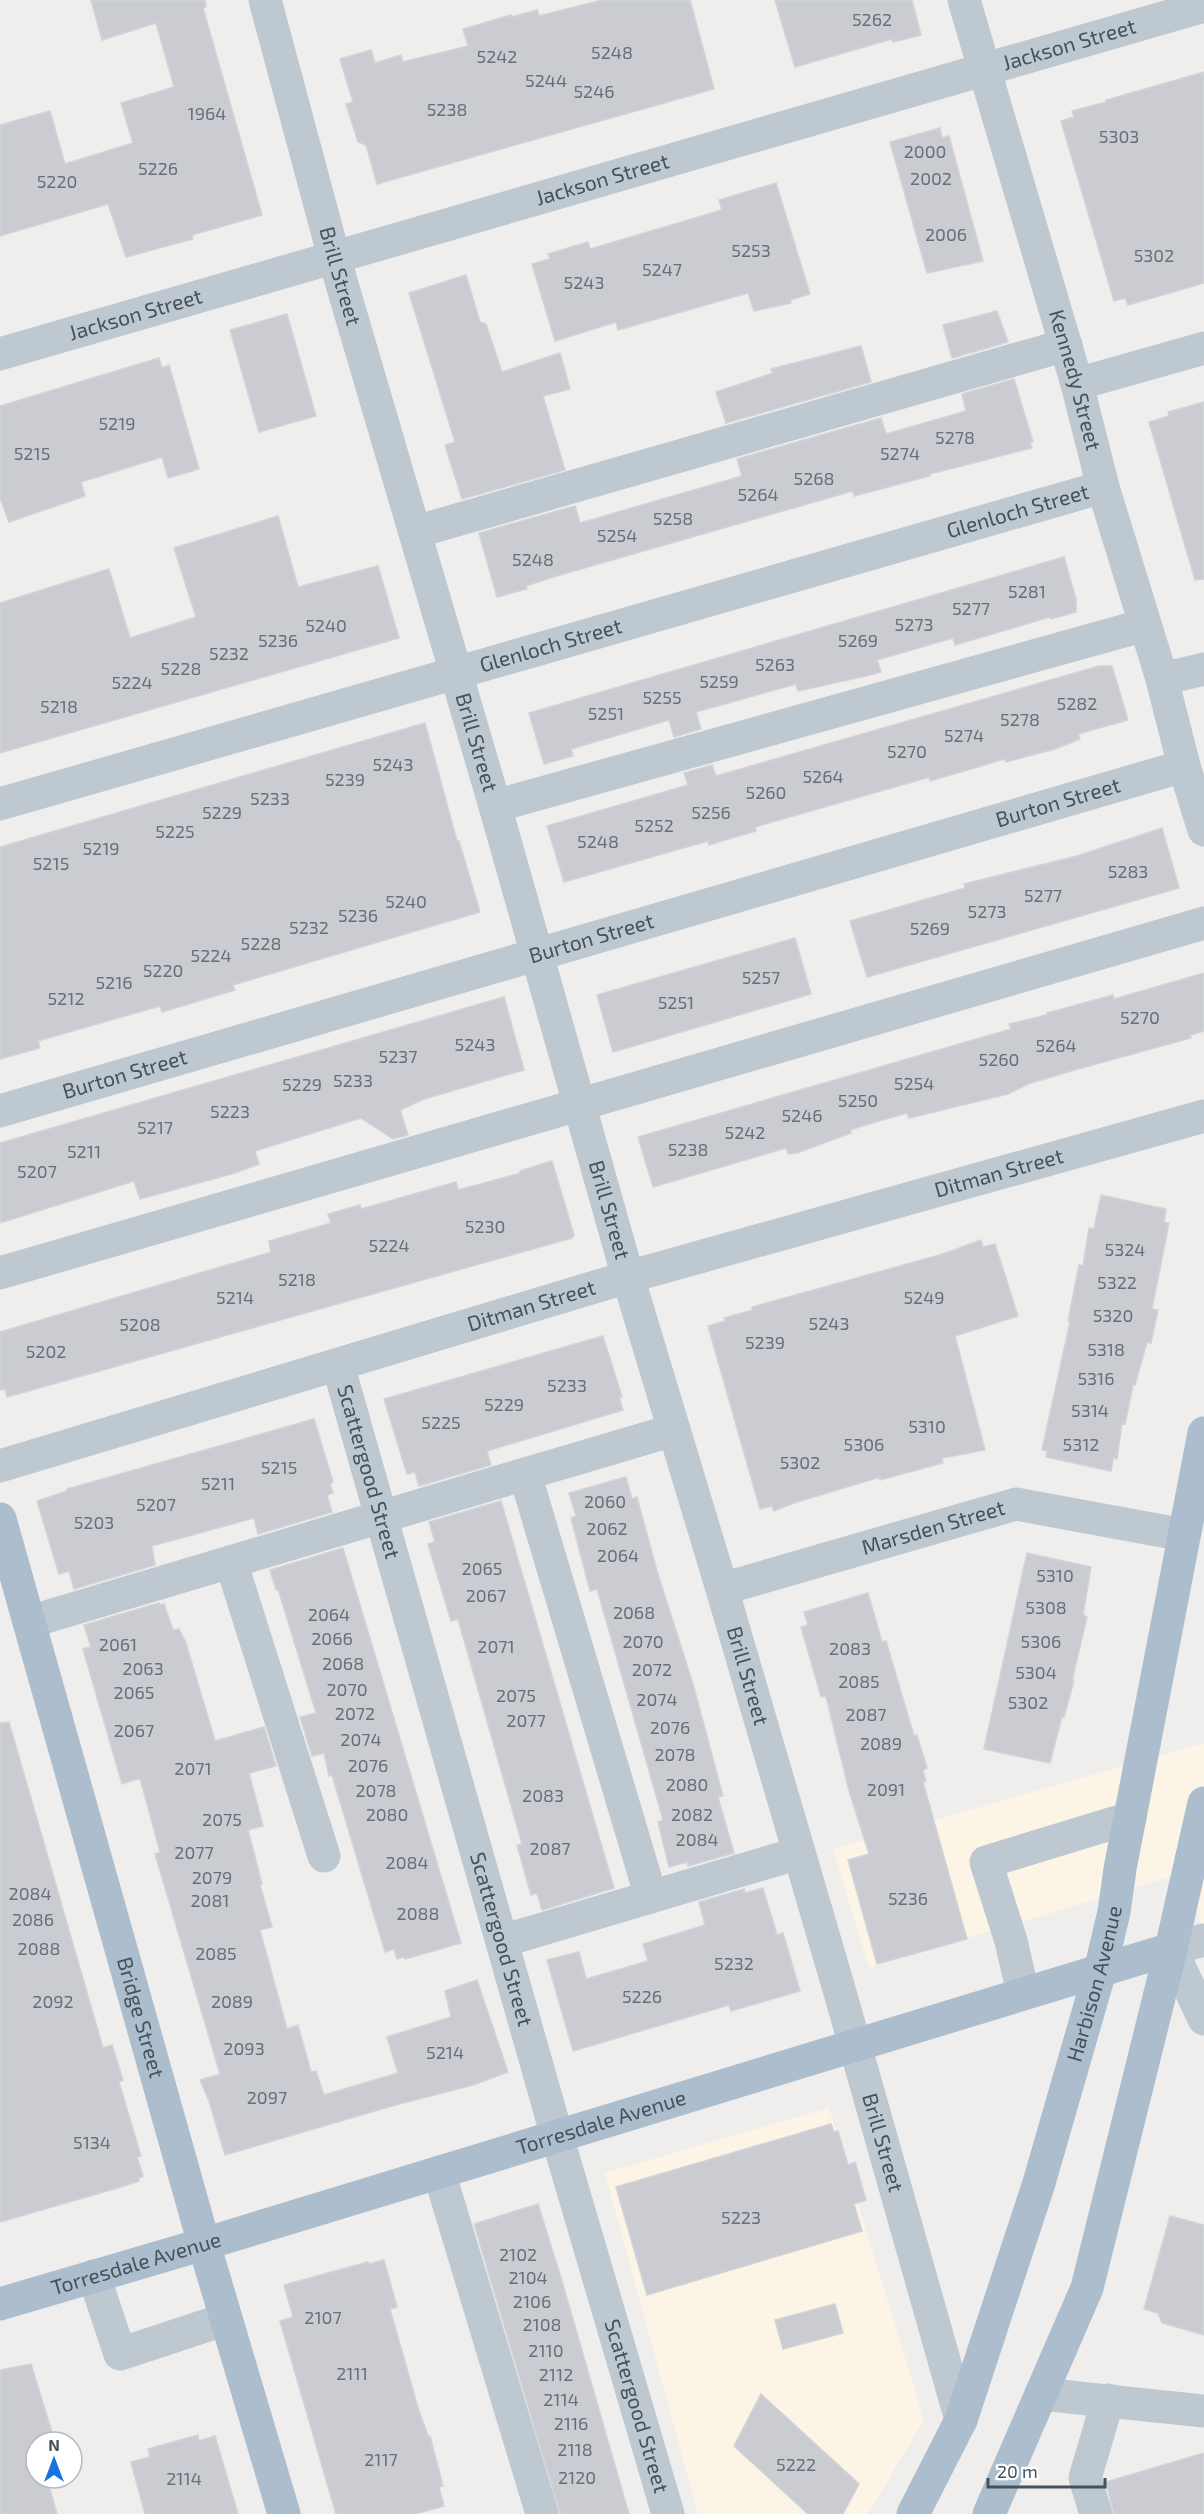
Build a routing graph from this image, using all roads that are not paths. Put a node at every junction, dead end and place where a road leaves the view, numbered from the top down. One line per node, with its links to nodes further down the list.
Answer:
1 (265, 0): 5 (street, Brill Street)
2 (964, 0): 4 (street, Kennedy Street)
3 (1204, 6): 4 (street, Jackson Street)
4 (984, 69): 5 (street, Jackson Street); 6 (street, Kennedy Street)
5 (334, 257): 8 (street, Jackson Street); 11 (street, Brill Street)
6 (1066, 345): 9 (street, Kennedy Street); 11 (street)
7 (1204, 348): 9 (street)
8 (0, 354)
9 (1077, 384): 10 (street, Kennedy Street)
10 (1103, 488): 12 (street, Kennedy Street); 14 (street, Glenloch Street)
11 (415, 532): 14 (street, Brill Street)
12 (1145, 625): 15 (street, Kennedy Street); 18 (street)
13 (1204, 669): 15 (street)
14 (456, 673): 17 (street, Glenloch Street); 18 (street, Brill Street)
15 (1162, 679): 16 (street, Kennedy Street)
16 (1184, 766): 19 (street, Kennedy Street); 21 (street, Burton Street)
17 (0, 804)
18 (495, 806): 21 (street, Brill Street)
19 (1204, 830)
20 (1204, 923): 22 (street)
21 (538, 955): 22 (street, Brill Street); 23 (street, Burton Street)
22 (579, 1104): 25 (street); 26 (street, Brill Street)
23 (0, 1111)
24 (1204, 1116): 26 (street, Ditman Street)
25 (0, 1273)
26 (628, 1277): 27 (street, Ditman Street); 28 (street, Brill Street)
27 (338, 1365): 30 (street, Ditman Street); 32 (street, Scattergood Street)
28 (674, 1430): 31 (street); 36 (street, Brill Street)
29 (1204, 1432): 34 (main road, Harbison Avenue)
30 (0, 1466)
31 (525, 1474): 32 (street); 42 (street)
32 (381, 1518): 35 (street); 44 (street, Scattergood Street)
33 (0, 1519): 37 (main road, Bridge Street)
34 (1184, 1535): 36 (street, Marsden Street); 39 (main road, Harbison Avenue)
35 (231, 1562): 37 (street); 41 (street)
36 (722, 1589): 40 (street, Brill Street)
37 (29, 1622): 52 (main road, Bridge Street)
38 (1204, 1803): 45 (main road)
39 (1130, 1818): 46 (main road, Harbison Avenue); 47 (street)
40 (799, 1853): 42 (street); 49 (street, Brill Street)
41 (324, 1856)
42 (651, 1897): 44 (street)
43 (1204, 1940): 45 (street, Torresdale Avenue)
44 (502, 1941): 50 (street, Scattergood Street)
45 (1171, 1949): 46 (main road, Torresdale Avenue); 48 (street); 56 (main road)
46 (1100, 1971): 47 (main road, Torresdale Avenue); 59 (main road, Harbison Avenue)
47 (1023, 1993): 49 (main road, Torresdale Avenue)
48 (1204, 2019)
49 (855, 2045): 50 (main road, Torresdale Avenue); 59 (street, Brill Street)
50 (557, 2136): 51 (main road, Torresdale Avenue); 62 (street, Scattergood Street)
51 (439, 2172): 52 (main road, Torresdale Avenue); 61 (street)
52 (204, 2244): 53 (main road, Torresdale Avenue); 55 (main road, Bridge Street)
53 (94, 2276): 54 (main road, Torresdale Avenue); 55 (street)
54 (0, 2304)
55 (226, 2319): 60 (main road, Bridge Street)
56 (1041, 2394): 57 (street); 64 (main road)
57 (1108, 2400): 58 (street); 65 (street)
58 (1204, 2411)
59 (961, 2420): 63 (main road, Harbison Avenue)
60 (284, 2514)
61 (542, 2514)
62 (668, 2514)
63 (913, 2514)
64 (989, 2514)
65 (1096, 2514)

